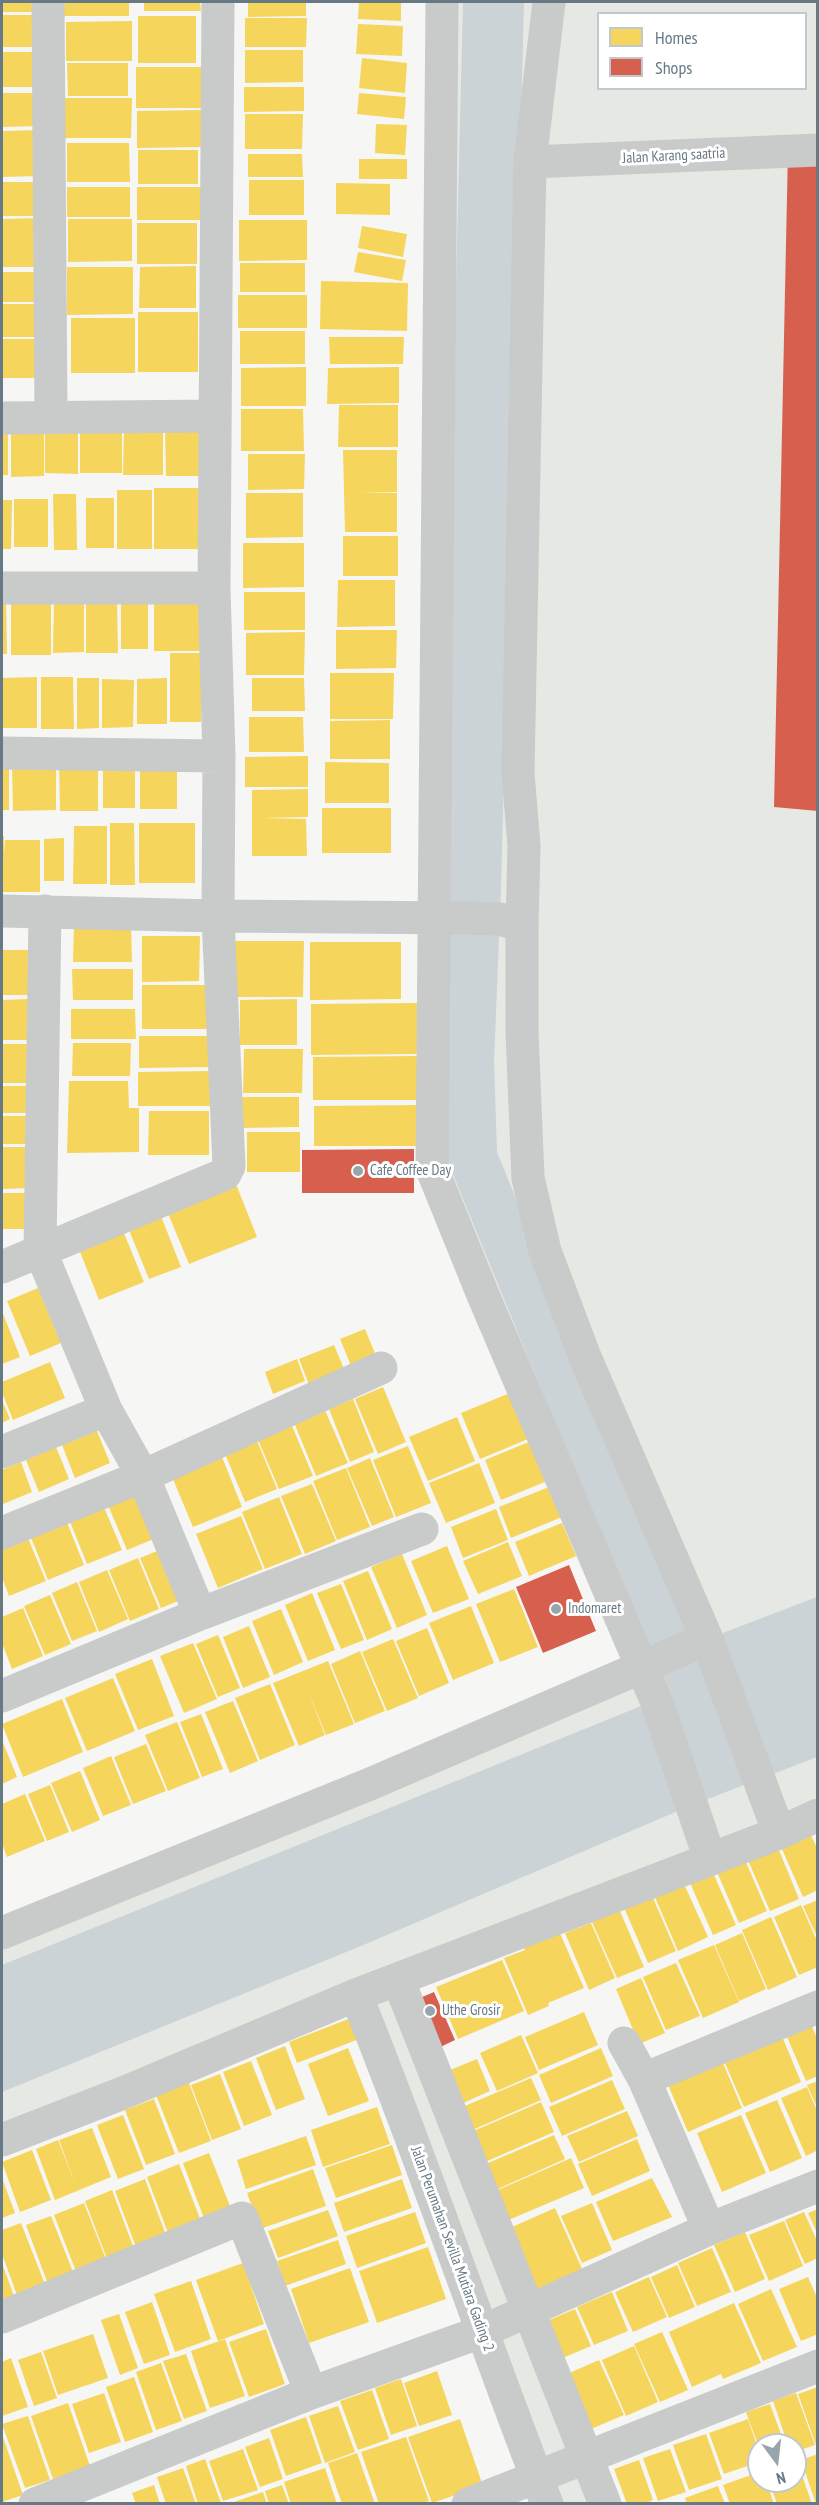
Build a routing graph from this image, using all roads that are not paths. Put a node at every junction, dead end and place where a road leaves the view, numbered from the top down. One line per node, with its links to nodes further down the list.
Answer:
1 (48, 2): 9 (street)
2 (218, 2): 7 (street)
3 (442, 2): 17 (street)
4 (549, 2): 6 (street)
5 (818, 150): 6 (street, Jalan Karang saatria)
6 (530, 162): 18 (street)
7 (215, 416): 9 (street); 11 (street)
8 (2, 418): 9 (street)
9 (51, 418)
10 (2, 588): 11 (street)
11 (214, 588): 13 (street)
12 (2, 753): 13 (street)
13 (219, 756): 16 (street)
14 (2, 911): 15 (street)
15 (45, 912): 16 (street); 19 (street)
16 (218, 916): 17 (street); 19 (street)
17 (434, 917): 18 (street); 29 (street)
18 (522, 926): 28 (street)
19 (40, 1250): 20 (street); 22 (street)
20 (2, 1267)
21 (381, 1368): 24 (street)
22 (106, 1410): 23 (street); 24 (street)
23 (2, 1452)
24 (143, 1476): 26 (street); 27 (street)
25 (423, 1529): 27 (street)
26 (2, 1533)
27 (200, 1614): 30 (street)
28 (707, 1639): 29 (street); 32 (street)
29 (642, 1669): 33 (street); 34 (street)
30 (2, 1696)
31 (818, 1815): 32 (street)
32 (779, 1833): 33 (street)
33 (710, 1859): 35 (street)
34 (2, 1934)
35 (399, 1979): 36 (street); 40 (street)
36 (356, 1995): 41 (street, Jalan Perumahan Sevilla Mutiara Gading 2); 42 (street)
37 (818, 2007): 39 (street)
38 (624, 2043): 39 (street)
39 (644, 2079): 44 (street)
40 (450, 2111): 41 (street); 45 (street)
41 (406, 2120): 47 (street, Jalan Perumahan Sevilla Mutiara Gading 2)
42 (2, 2140)
43 (818, 2186): 44 (street)
44 (709, 2229): 45 (street)
45 (530, 2310): 47 (street); 50 (street)
46 (2, 2316): 49 (street)
47 (481, 2332): 49 (street); 51 (street, Jalan Perumahan Sevilla Mutiara Gading 2)
48 (818, 2366): 50 (street)
49 (311, 2393): 52 (street)
50 (587, 2458): 51 (street); 54 (street)
51 (542, 2490): 53 (street)
52 (35, 2504)
53 (468, 2504)
54 (605, 2504)

